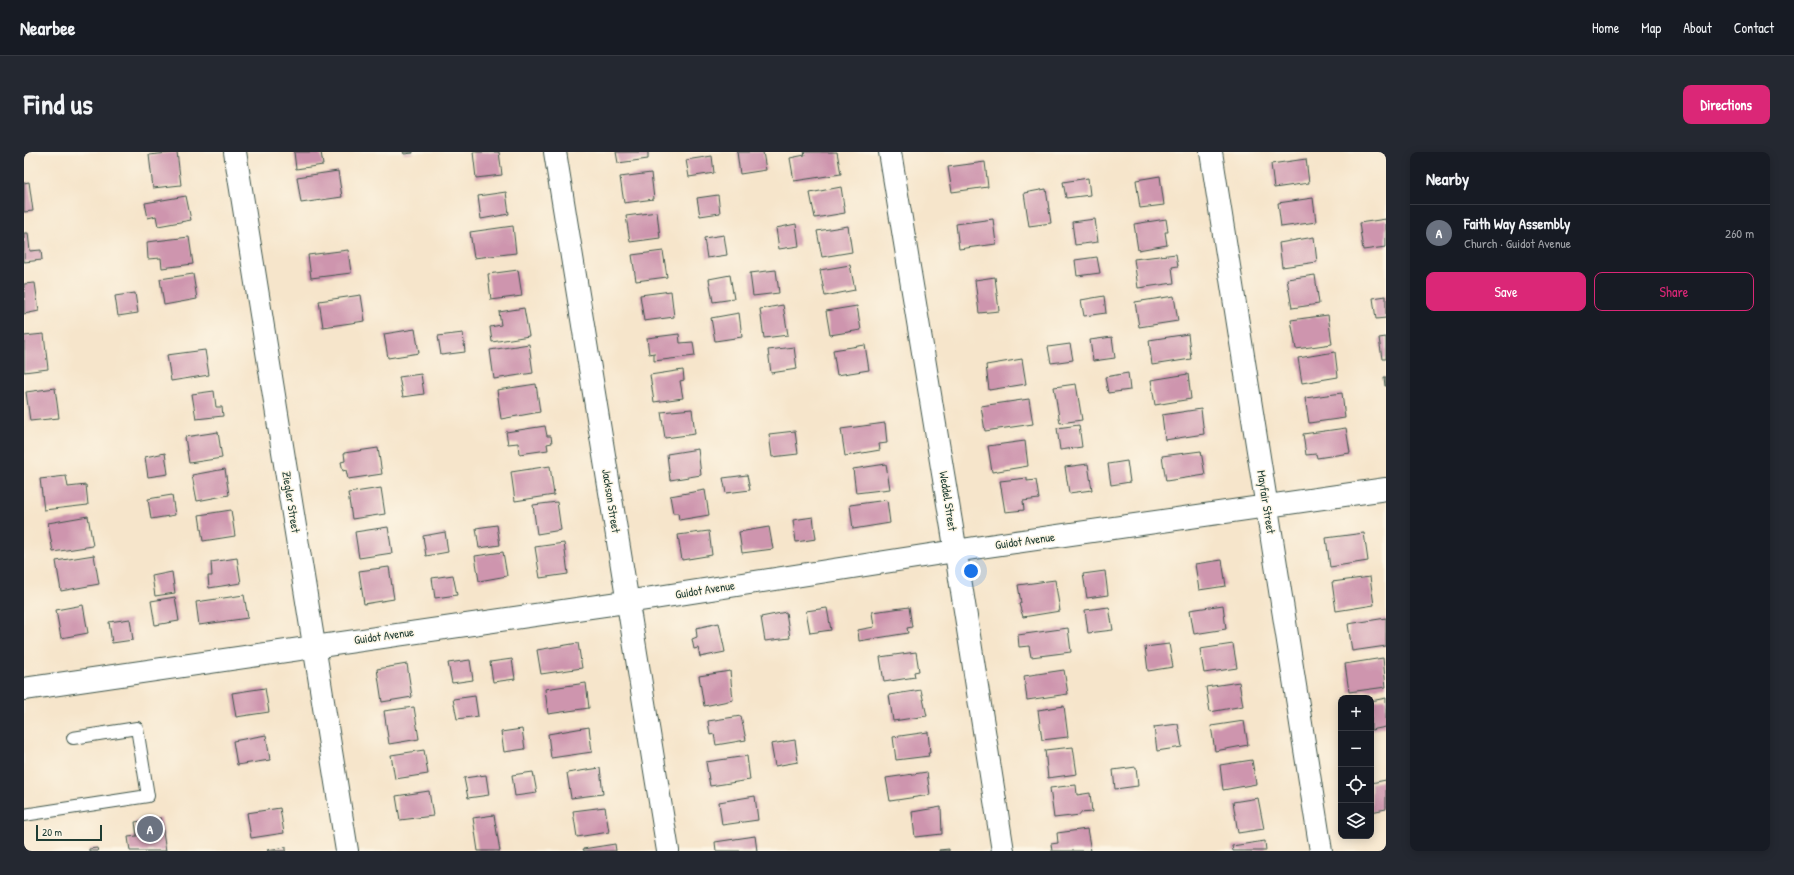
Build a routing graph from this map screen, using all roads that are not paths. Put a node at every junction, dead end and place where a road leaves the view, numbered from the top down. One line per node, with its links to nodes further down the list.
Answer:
1 (235, 152): 9 (street, Ziegler Street)
2 (555, 152): 8 (street, Jackson Street)
3 (890, 152): 7 (street, Weddel Street)
4 (1211, 152): 6 (street, Mayfair Street)
5 (1386, 489): 6 (street, Guidot Avenue)
6 (1266, 508): 7 (street, Guidot Avenue); 16 (street, Mayfair Street)
7 (956, 552): 8 (street, Guidot Avenue); 15 (street, Weddel Street)
8 (627, 601): 9 (street, Guidot Avenue); 14 (street, Jackson Street)
9 (314, 646): 10 (street, Guidot Avenue); 13 (street, Ziegler Street)
10 (24, 689)
11 (73, 738): 12 (lane)
12 (24, 815)
13 (347, 851)
14 (668, 851)
15 (1003, 851)
16 (1321, 851)

